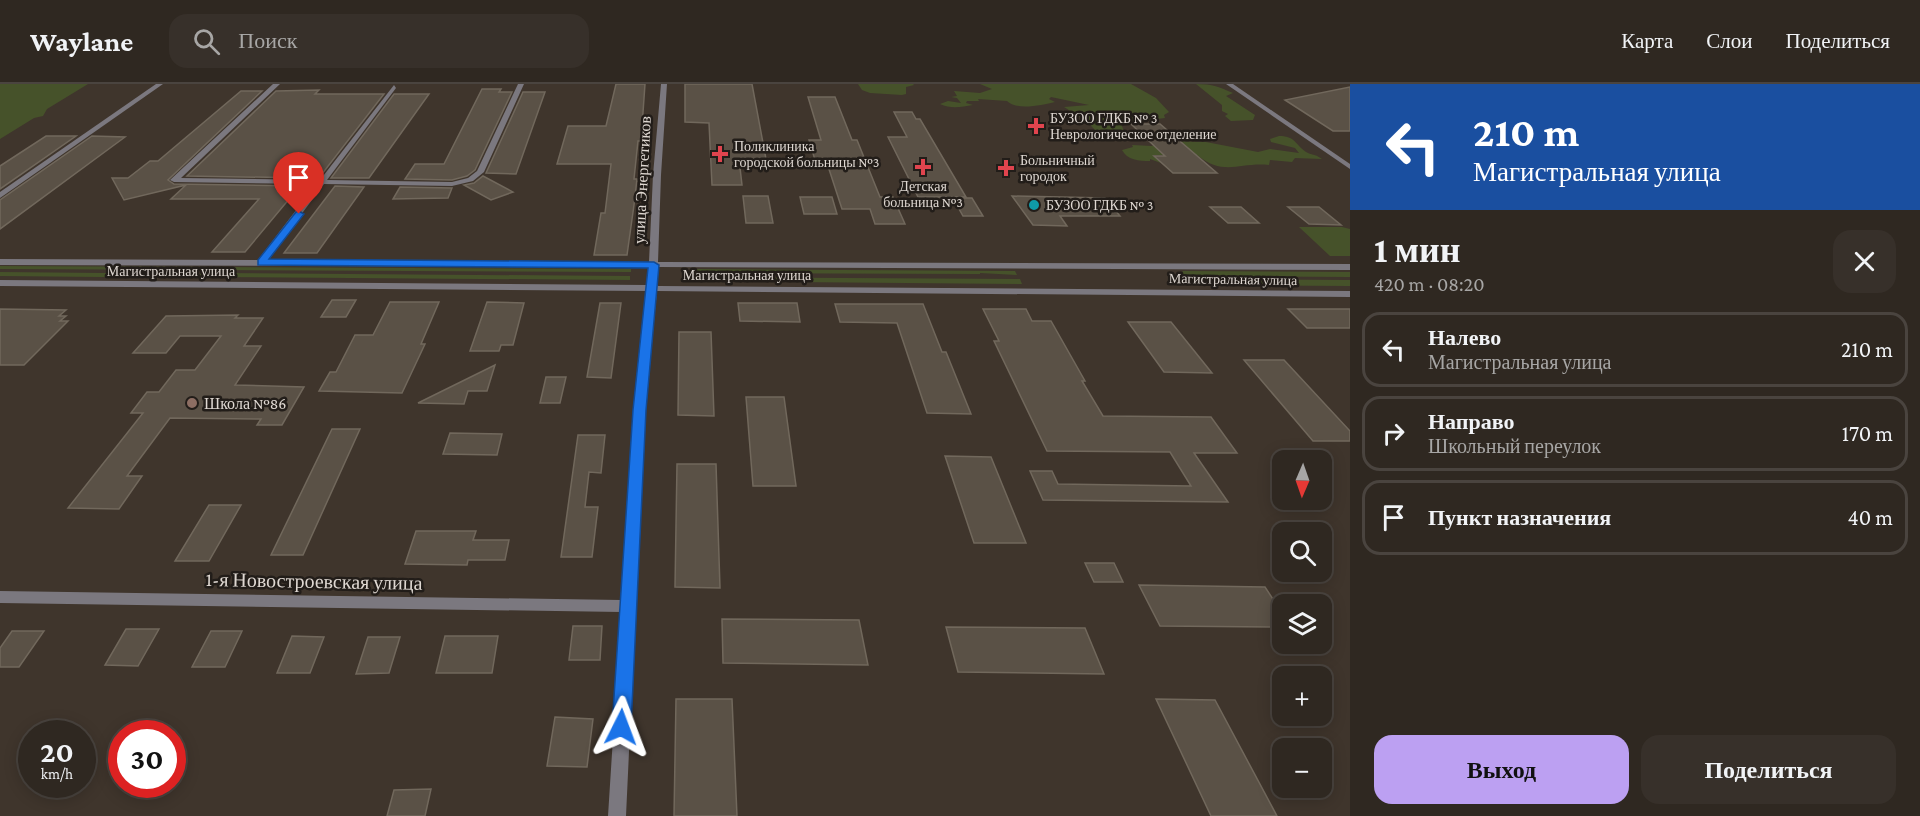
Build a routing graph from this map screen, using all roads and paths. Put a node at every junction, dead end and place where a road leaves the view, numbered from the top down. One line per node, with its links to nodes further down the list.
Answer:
1 (160, 84): 9 (street)
2 (277, 84): 8 (street)
3 (521, 84): 8 (street)
4 (664, 84): 12 (street, улица Энергетиков)
5 (1229, 84): 7 (street)
6 (394, 87): 8 (street)
7 (1350, 167)
8 (323, 183): 11 (street)
9 (0, 196)
10 (0, 262): 11 (street, Магистральная улица)
11 (261, 262): 12 (street, Магистральная улица)
12 (654, 265): 13 (street, Магистральная улица); 15 (street, улица Энергетиков)
13 (1350, 267)
14 (0, 283): 15 (street, Магистральная улица)
15 (653, 287): 16 (street, Магистральная улица); 18 (street, улица Энергетиков)
16 (1350, 294)
17 (0, 597): 18 (street, 1-я Новостроевская улица)
18 (628, 606): 19 (street, улица Энергетиков)
19 (617, 816)

